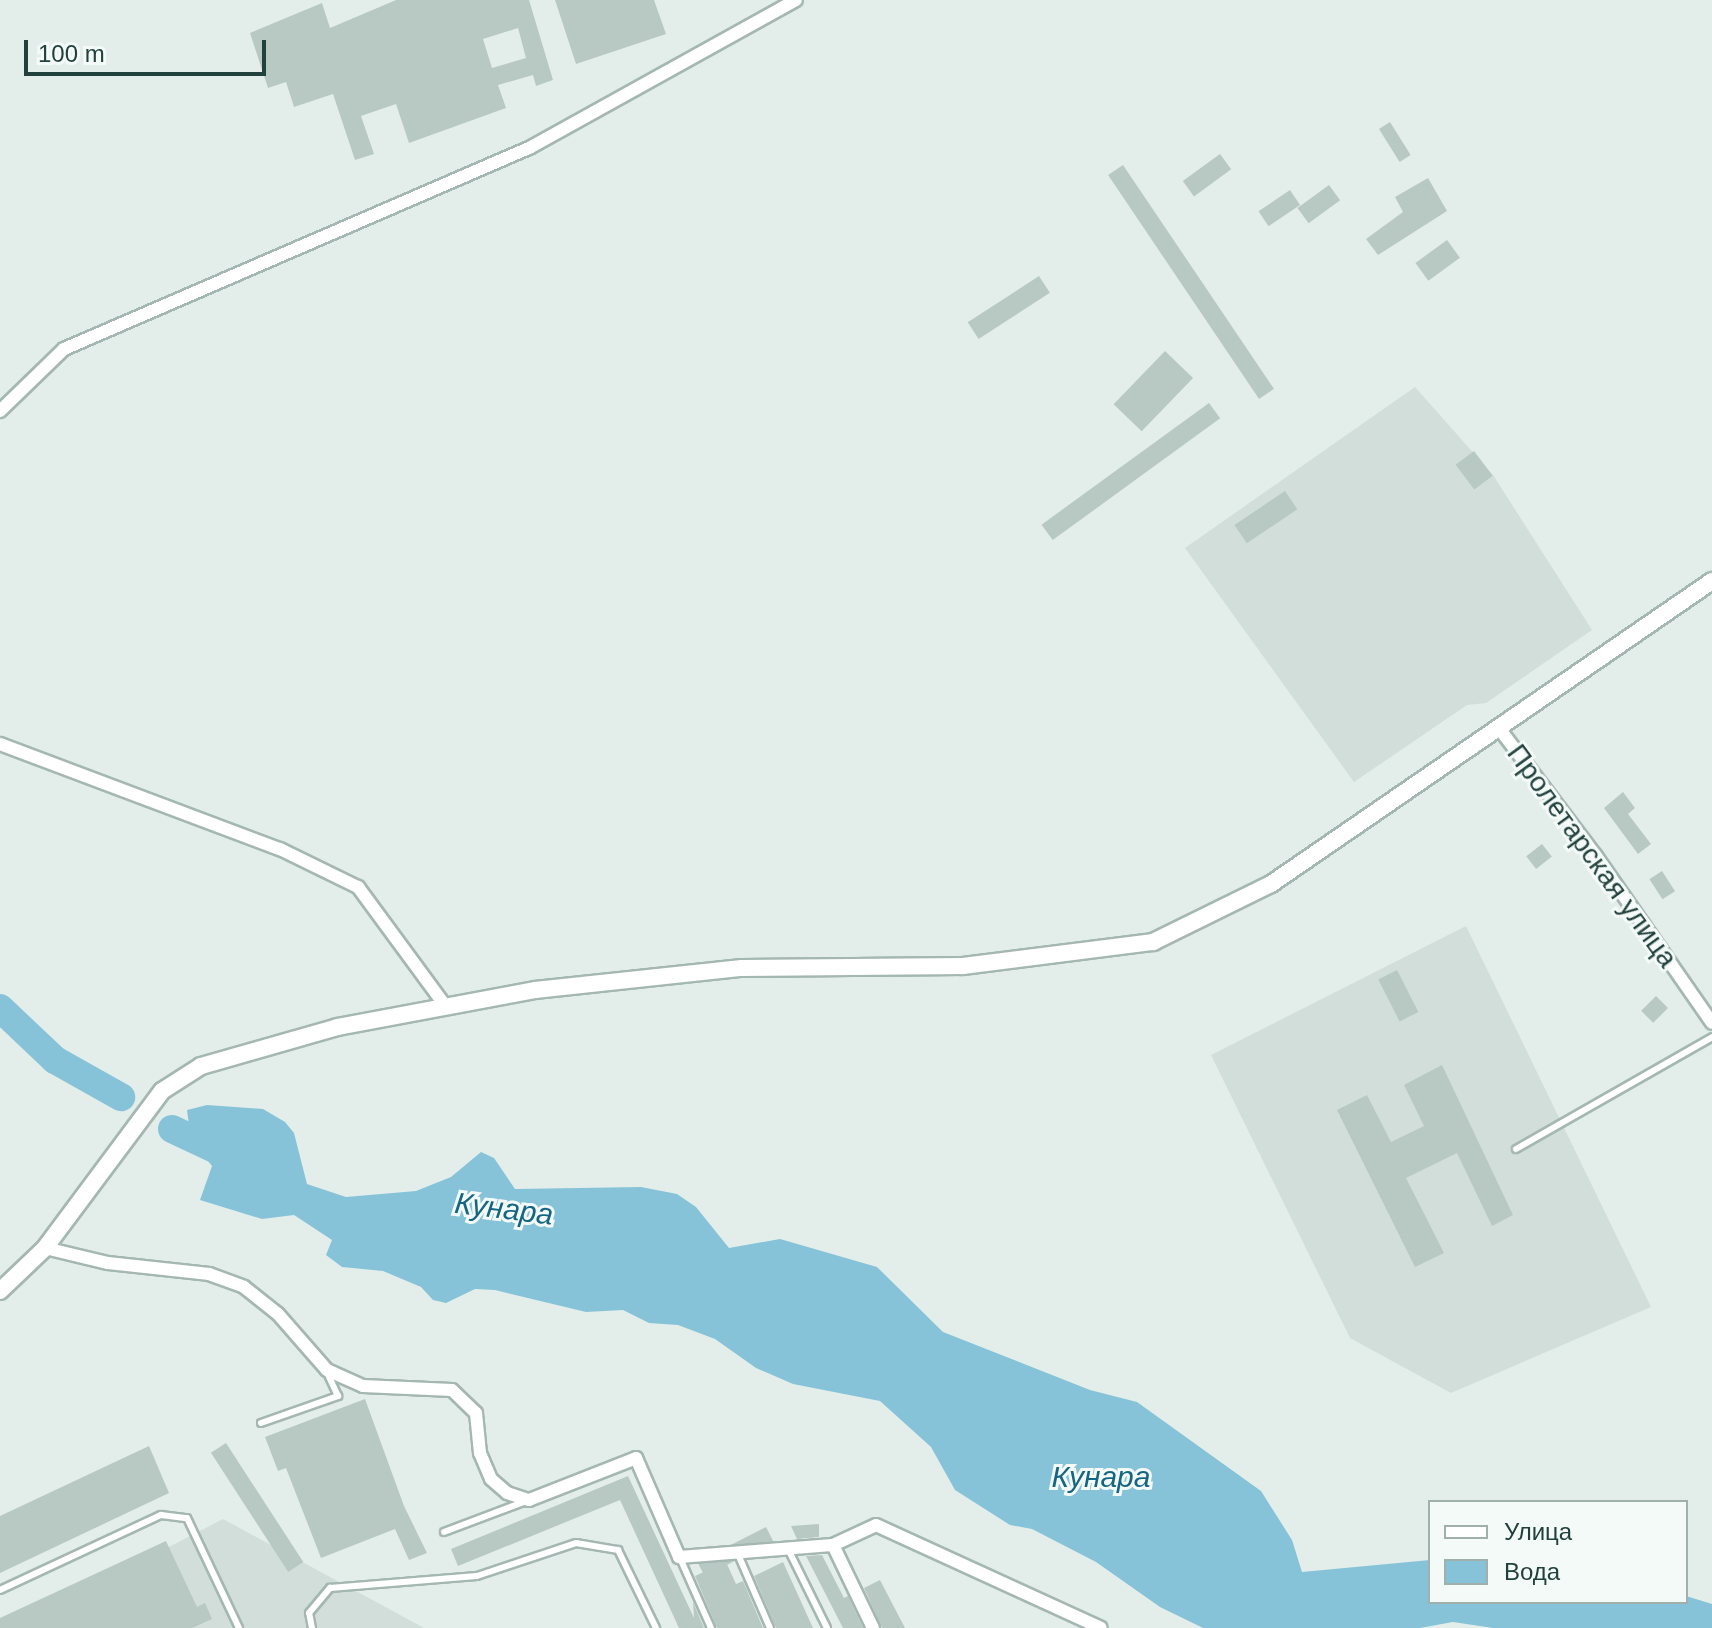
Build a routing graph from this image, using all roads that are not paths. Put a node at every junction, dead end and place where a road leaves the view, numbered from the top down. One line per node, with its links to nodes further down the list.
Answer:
1 (796, 0): 2 (street)
2 (0, 411)
3 (1712, 581): 4 (street)
4 (1498, 727): 6 (street); 7 (street, Пролетарская улица)
5 (0, 744): 6 (street)
6 (446, 1007): 10 (street)
7 (1712, 1023)
8 (1712, 1037): 9 (lane)
9 (1516, 1149)
10 (45, 1248): 11 (street); 12 (street)
11 (0, 1291)
12 (327, 1370): 13 (lane); 14 (street)
13 (261, 1423)
14 (529, 1500): 15 (lane); 19 (street)
15 (444, 1532)
16 (833, 1545): 17 (street); 27 (street); 28 (street)
17 (788, 1549): 18 (street); 26 (lane)
18 (737, 1552): 19 (street); 25 (lane)
19 (679, 1557): 24 (lane)
20 (0, 1590): 21 (lane)
21 (239, 1628)
22 (312, 1628): 23 (lane)
23 (656, 1628)
24 (711, 1628)
25 (770, 1628)
26 (827, 1628)
27 (873, 1628)
28 (1101, 1628)

